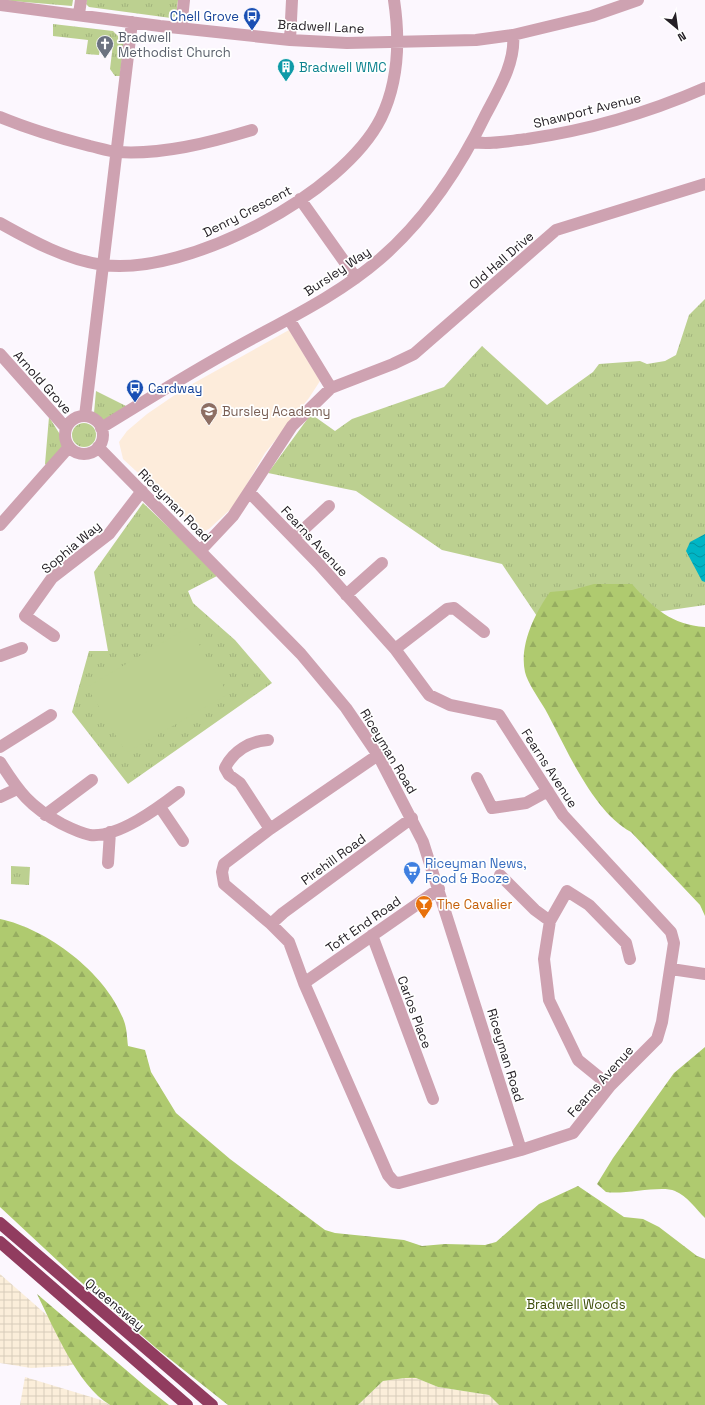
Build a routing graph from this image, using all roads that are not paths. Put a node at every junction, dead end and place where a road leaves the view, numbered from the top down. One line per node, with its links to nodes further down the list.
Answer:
1 (81, 0): 7 (street)
2 (184, 0): 9 (street)
3 (292, 0): 11 (street)
4 (394, 0): 12 (street, Denry Crescent)
5 (638, 0): 10 (street, Bradwell Lane)
6 (0, 5): 7 (street, Bradwell Lane)
7 (79, 14): 8 (street, Bradwell Lane)
8 (132, 22): 9 (street, Bradwell Lane); 17 (street)
9 (181, 28): 11 (street, Bradwell Lane)
10 (513, 35): 12 (street, Bradwell Lane); 16 (street, Bursley Way)
11 (290, 40): 12 (street, Bradwell Lane)
12 (398, 42): 19 (street, Denry Crescent)
13 (705, 88): 16 (street, Shawport Avenue)
14 (0, 117): 17 (street)
15 (252, 130): 17 (street)
16 (472, 142): 22 (street, Bursley Way)
17 (116, 152): 21 (street)
18 (705, 184): 25 (street, Old Hall Drive)
19 (300, 199): 21 (street, Denry Crescent); 22 (street)
20 (0, 223): 21 (street, Denry Crescent)
21 (104, 265): 26 (street)
22 (356, 278): 23 (street, Bursley Way)
23 (289, 320): 25 (street); 28 (street, Bursley Way)
24 (0, 354): 27 (street, Arnold Grove)
25 (331, 388): 32 (street)
26 (85, 416): 27 (street); 28 (street)
27 (66, 428): 29 (street)
28 (101, 428): 30 (street)
29 (69, 447): 30 (street); 34 (street)
30 (98, 447): 31 (street, Riceyman Road)
31 (142, 491): 36 (street, Riceyman Road); 40 (street, Sophia Way)
32 (249, 492): 35 (street, Fearns Avenue); 36 (street)
33 (329, 506): 35 (street)
34 (0, 524)
35 (294, 538): 38 (street, Fearns Avenue)
36 (200, 550): 47 (street, Riceyman Road)
37 (382, 563): 38 (street)
38 (346, 595): 42 (street, Fearns Avenue)
39 (479, 631): 42 (street)
40 (54, 636)
41 (22, 648): 43 (street)
42 (395, 649): 52 (street, Fearns Avenue)
43 (0, 656)
44 (51, 715): 46 (street)
45 (268, 740): 58 (street)
46 (0, 747)
47 (378, 755): 57 (street, Riceyman Road); 58 (street, Fearns Avenue)
48 (0, 762): 51 (street)
49 (477, 778): 52 (street)
50 (92, 780): 56 (street)
51 (17, 789): 54 (street); 56 (street)
52 (548, 791): 68 (street, Fearns Avenue)
53 (179, 792): 55 (street)
54 (0, 796)
55 (160, 807): 59 (street); 60 (street)
56 (45, 815): 59 (street)
57 (412, 818): 63 (street, Riceyman Road); 65 (street, Pirehill Road)
58 (270, 829): 65 (street, Fearns Avenue)
59 (110, 832): 61 (street)
60 (183, 841)
61 (108, 863)
62 (500, 875): 64 (street)
63 (439, 889): 66 (street, Toft End Road); 73 (street, Riceyman Road)
64 (550, 920): 67 (street); 71 (street)
65 (271, 924): 70 (street, Fearns Avenue)
66 (372, 934): 70 (street, Toft End Road); 72 (street, Carlos Place)
67 (630, 959)
68 (671, 969): 69 (street); 71 (street, Fearns Avenue)
69 (705, 974)
70 (304, 984): 73 (street, Fearns Avenue)
71 (610, 1086): 73 (street, Fearns Avenue)
72 (433, 1099)
73 (521, 1150)
74 (0, 1223): 77 (highway, Queensway)
75 (0, 1242): 76 (highway)
76 (187, 1405)
77 (212, 1405)

